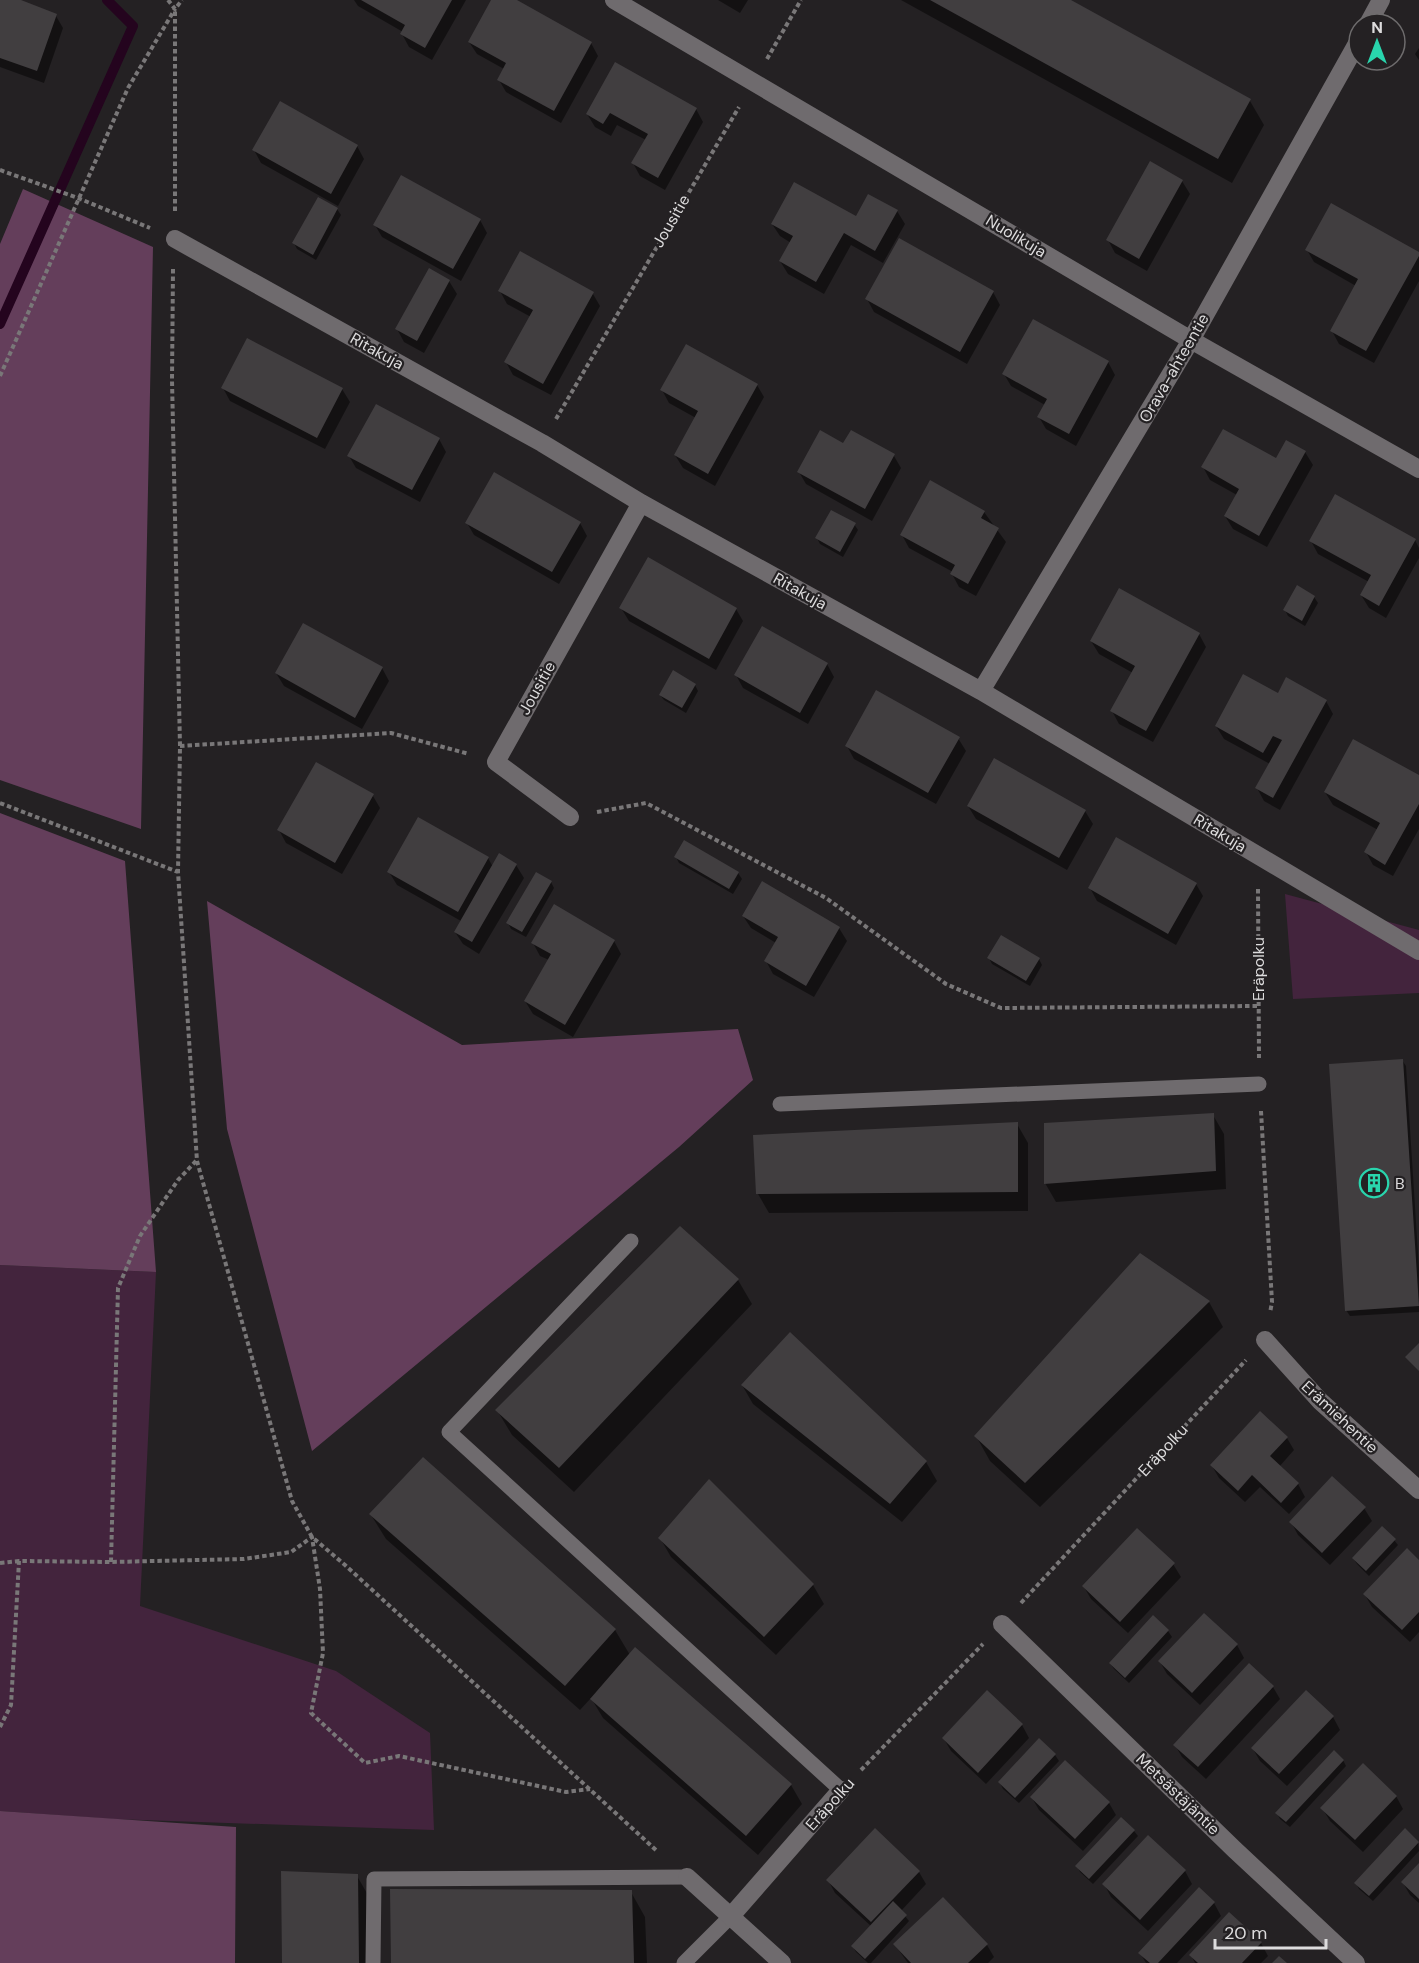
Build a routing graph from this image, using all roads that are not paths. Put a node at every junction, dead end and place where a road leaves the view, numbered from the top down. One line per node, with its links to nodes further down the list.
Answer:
1 (614, 0): 4 (street, Nuolikuja)
2 (1347, 60): 4 (street, Orava-ahteentie)
3 (175, 239): 6 (street, Ritakuja)
4 (1191, 340): 5 (street, Nuolikuja); 7 (street, Orava-ahteentie)
5 (1419, 469)
6 (641, 503): 7 (street, Ritakuja); 8 (street, Jousitie)
7 (981, 692): 9 (street, Ritakuja)
8 (570, 817)
9 (1419, 951)
10 (1260, 1084): 11 (lane)
11 (780, 1104)
12 (631, 1241): 16 (lane)
13 (1265, 1340): 14 (street, Erämiehentie)
14 (1419, 1490)
15 (1002, 1624): 22 (street, Metsästäjäntie)
16 (841, 1790): 18 (street, Eräpolku)
17 (687, 1877): 18 (street); 19 (lane)
18 (731, 1916): 20 (lane); 21 (street)
19 (373, 1963)
20 (684, 1963)
21 (782, 1963)
22 (1356, 1963)

